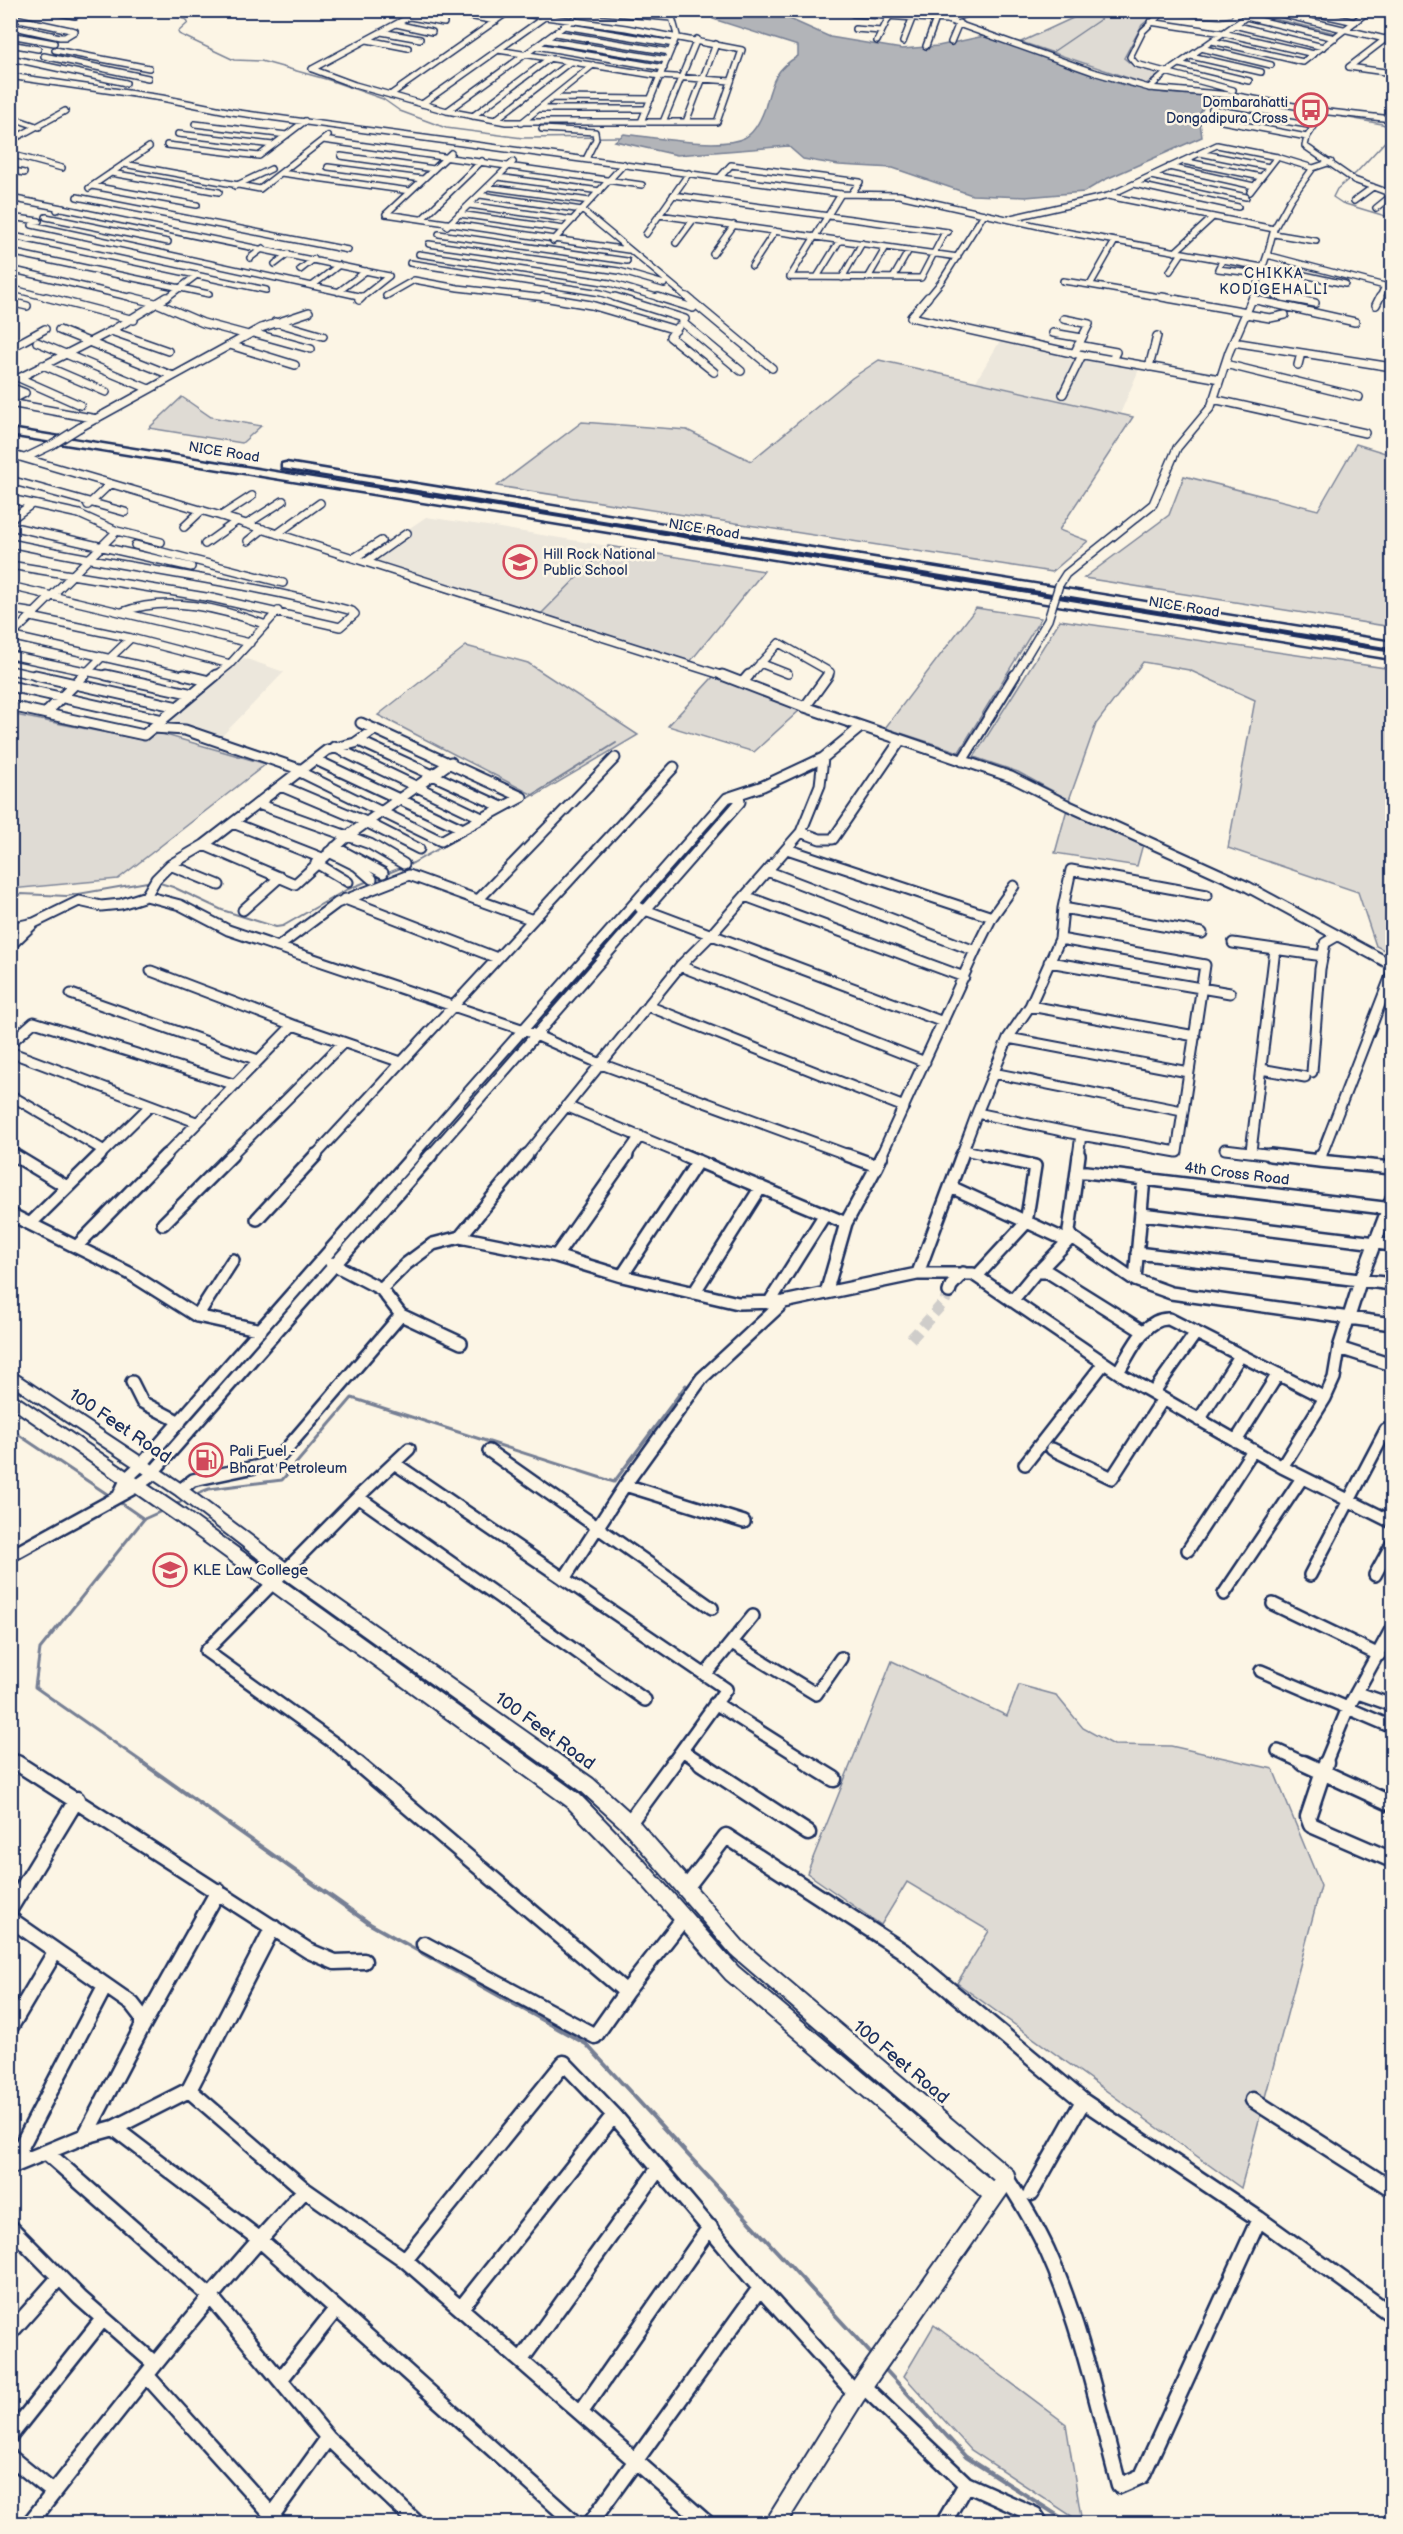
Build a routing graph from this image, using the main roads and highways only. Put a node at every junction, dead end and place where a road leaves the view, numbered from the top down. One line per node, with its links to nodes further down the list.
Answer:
1 (10, 422): 3 (highway, NICE Road)
2 (10, 432): 4 (highway, NICE Road)
3 (1392, 645)
4 (1392, 656)
5 (10, 1376): 7 (main road, 100 Feet Road)
6 (10, 1398): 8 (main road)
7 (587, 1785): 8 (main road); 9 (main road, 100 Feet Road)
8 (573, 1800): 9 (main road)
9 (994, 2195): 10 (main road)
10 (774, 2523)

